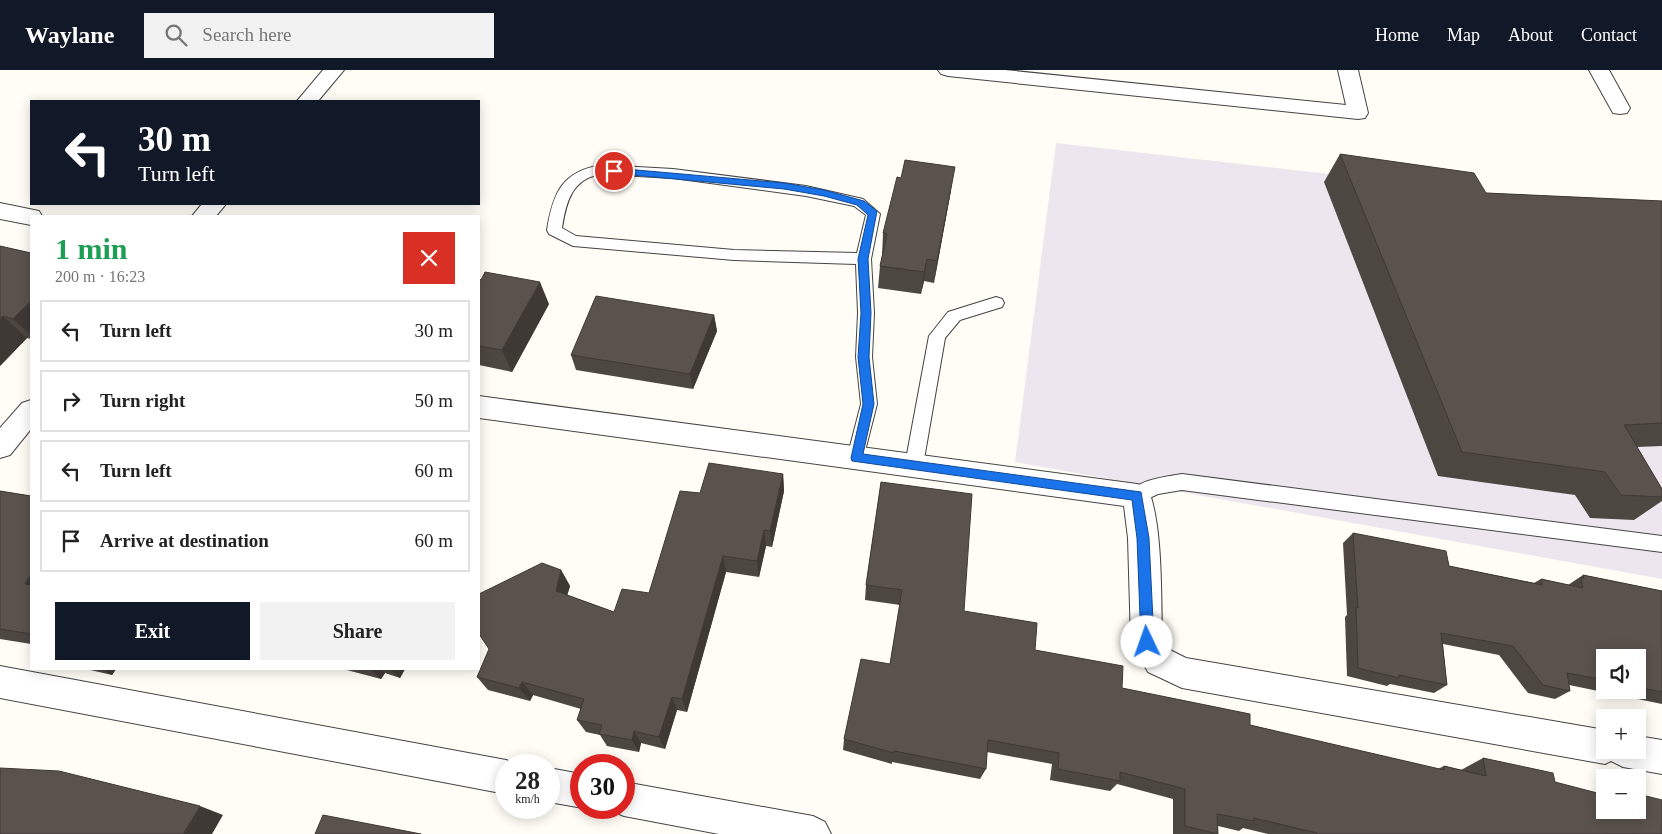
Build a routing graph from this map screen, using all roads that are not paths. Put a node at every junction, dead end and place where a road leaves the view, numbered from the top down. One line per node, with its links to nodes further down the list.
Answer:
1 (334, 70): 5 (street)
2 (948, 70): 3 (street)
3 (1348, 70)
4 (1599, 70): 6 (street)
5 (308, 100)
6 (1620, 108)
7 (214, 205): 9 (street)
8 (0, 211): 10 (street)
9 (204, 215)
10 (30, 217)
11 (863, 259): 11 (lane); 16 (lane)
12 (996, 303): 17 (lane)
13 (480, 407): 16 (street)
14 (30, 412): 15 (street)
15 (0, 447)
16 (856, 458): 17 (street)
17 (914, 465): 18 (street)
18 (1137, 496): 19 (lane); 21 (street)
19 (1662, 544)
20 (0, 682): 24 (street)
21 (1596, 745)
22 (1646, 754): 23 (street)
23 (1662, 757)
24 (495, 775)
25 (635, 801): 26 (street)
26 (813, 834)

